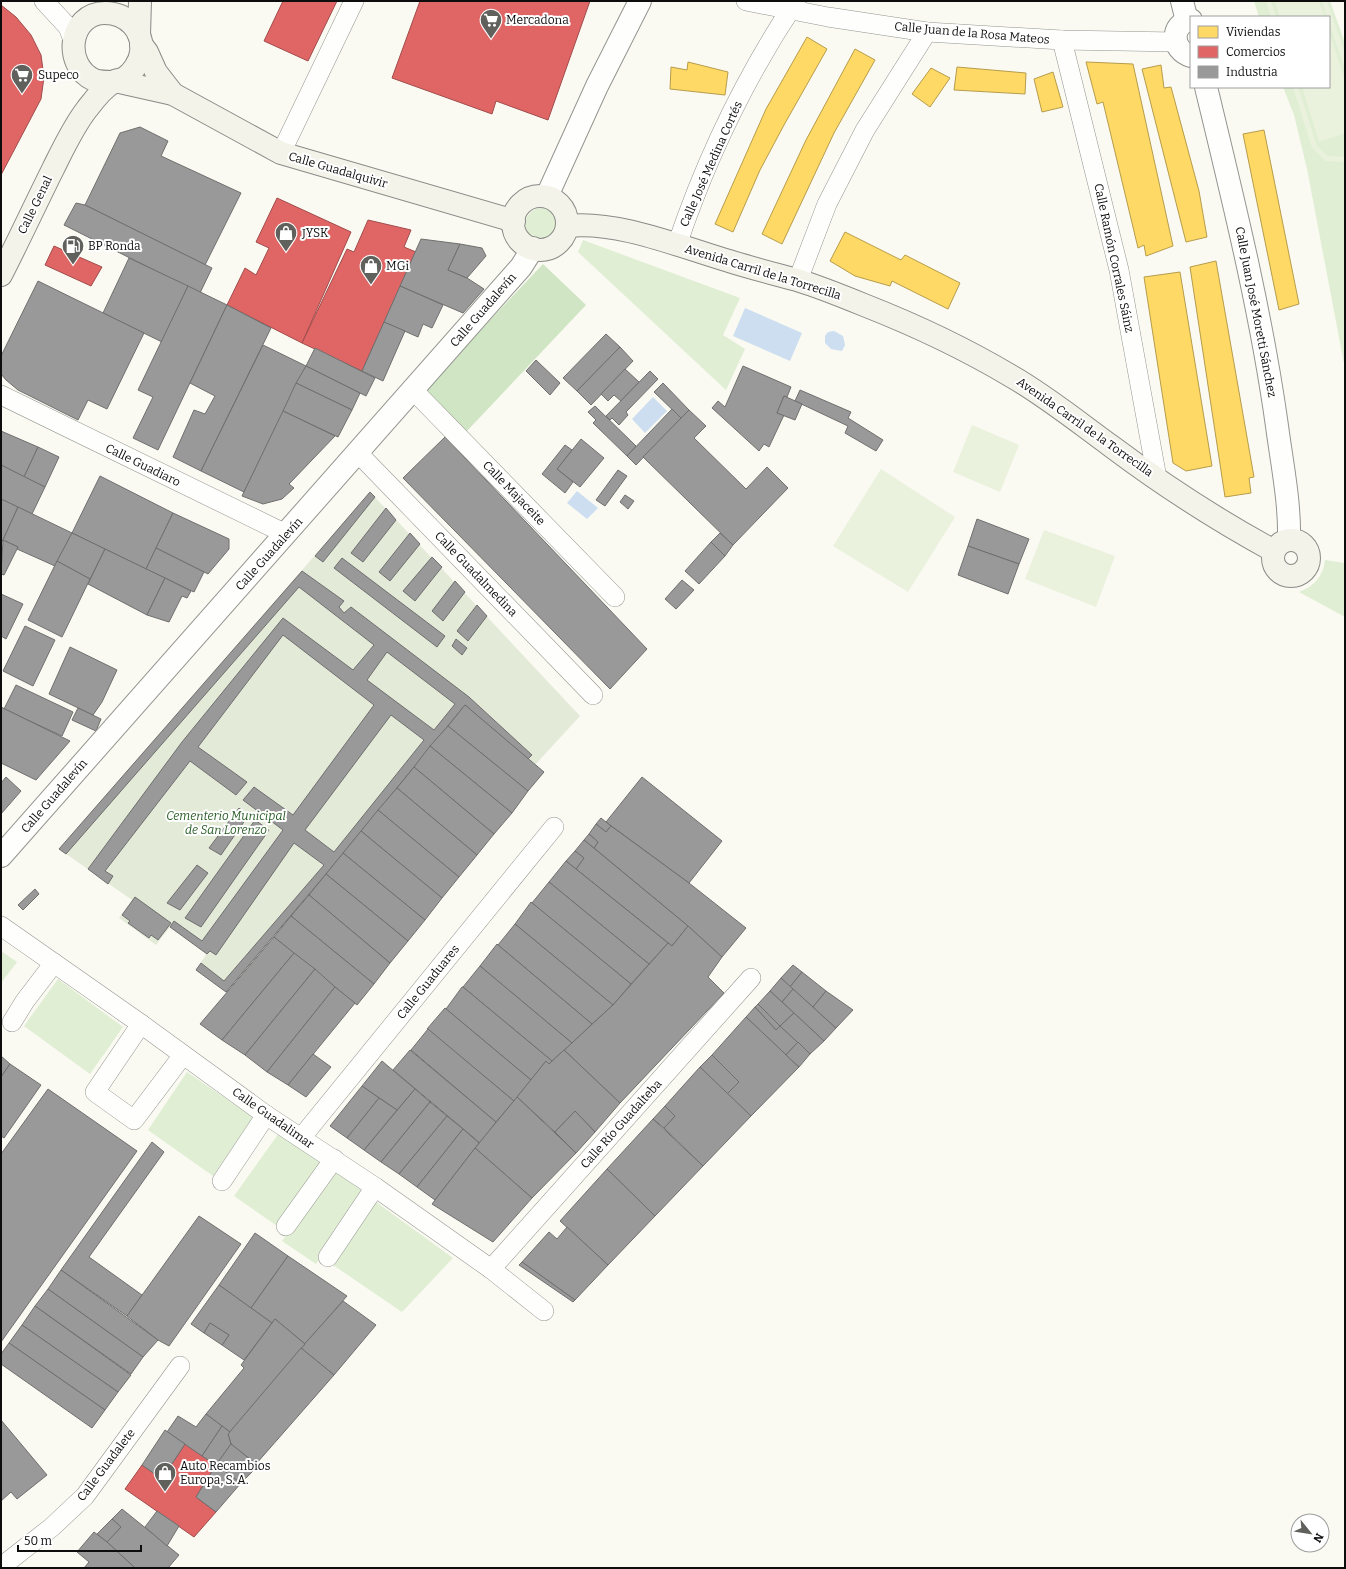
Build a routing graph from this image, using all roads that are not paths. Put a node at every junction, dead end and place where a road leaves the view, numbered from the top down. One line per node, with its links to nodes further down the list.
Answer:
1 (122, 1): 9 (main road)
2 (140, 1): 12 (main road)
3 (354, 1): 20 (street)
4 (640, 1): 21 (street)
5 (746, 1): 7 (street, Calle Juan de la Rosa Mateos)
6 (45, 2): 9 (street); 11 (street)
7 (793, 6): 10 (street, Calle Juan de la Rosa Mateos); 24 (street, Calle José Medina Cortés)
8 (1187, 14): 14 (street)
9 (94, 16): 11 (main road); 12 (main road)
10 (927, 32): 13 (street, Calle Juan de la Rosa Mateos); 27 (street)
11 (73, 40): 15 (main road)
12 (140, 40): 16 (main road); 18 (main road, Calle Guadalquivir)
13 (1062, 40): 14 (street, Calle Juan de la Rosa Mateos); 31 (street, Calle Ramón Corrales Sáinz)
14 (1183, 49)
15 (75, 62): 16 (main road); 19 (main road, Calle Genal)
16 (114, 82): 18 (main road, Calle Guadalquivir); 19 (main road, Calle Genal)
17 (1206, 88): 33 (street, Calle Juan José Moretti Sánchez)
18 (173, 94): 20 (main road, Calle Guadalquivir)
19 (70, 134): 26 (main road, Calle Genal)
20 (281, 153): 22 (main road, Calle Guadalquivir)
21 (547, 196): 22 (main road); 23 (main road)
22 (514, 221): 25 (main road)
23 (567, 226): 24 (main road, Avenida Carril de la Torrecilla); 25 (main road)
24 (677, 245): 27 (main road, Avenida Carril de la Torrecilla)
25 (532, 248): 28 (street, Calle Guadalevín)
26 (1, 275)
27 (798, 280): 31 (main road, Avenida Carril de la Torrecilla)
28 (414, 390): 30 (street, Calle Guadalevín); 34 (street, Calle Majaceite)
29 (1, 395): 32 (street, Calle Guadiaro)
30 (358, 453): 32 (street, Calle Guadalevín); 35 (street, Calle Guadalmedina)
31 (1157, 478): 33 (main road, Avenida Carril de la Torrecilla)
32 (286, 534): 37 (street, Calle Guadalevín)
33 (1282, 546)
34 (615, 596)
35 (593, 695)
36 (554, 827): 45 (street, Calle Guaduares)
37 (1, 856)
38 (1, 926): 39 (street, Calle Guadalimar)
39 (54, 963): 41 (street); 42 (street, Calle Guadalimar)
40 (751, 978): 51 (street, Calle Río Guadalteba)
41 (12, 1022)
42 (141, 1024): 43 (street, Calle Guadalimar); 43 (street)
43 (183, 1054): 44 (street, Calle Guadalimar)
44 (266, 1114): 45 (street, Calle Guadalimar); 47 (street)
45 (301, 1138): 46 (street, Calle Guadalimar)
46 (334, 1159): 48 (street, Calle Guadalimar); 49 (street)
47 (222, 1181)
48 (375, 1187): 50 (street); 51 (street, Calle Guadalimar)
49 (286, 1226)
50 (328, 1256)
51 (492, 1269): 52 (street, Calle Guadalimar)
52 (544, 1310)
53 (180, 1366): 54 (street, Calle Guadalete)
54 (1, 1567)

